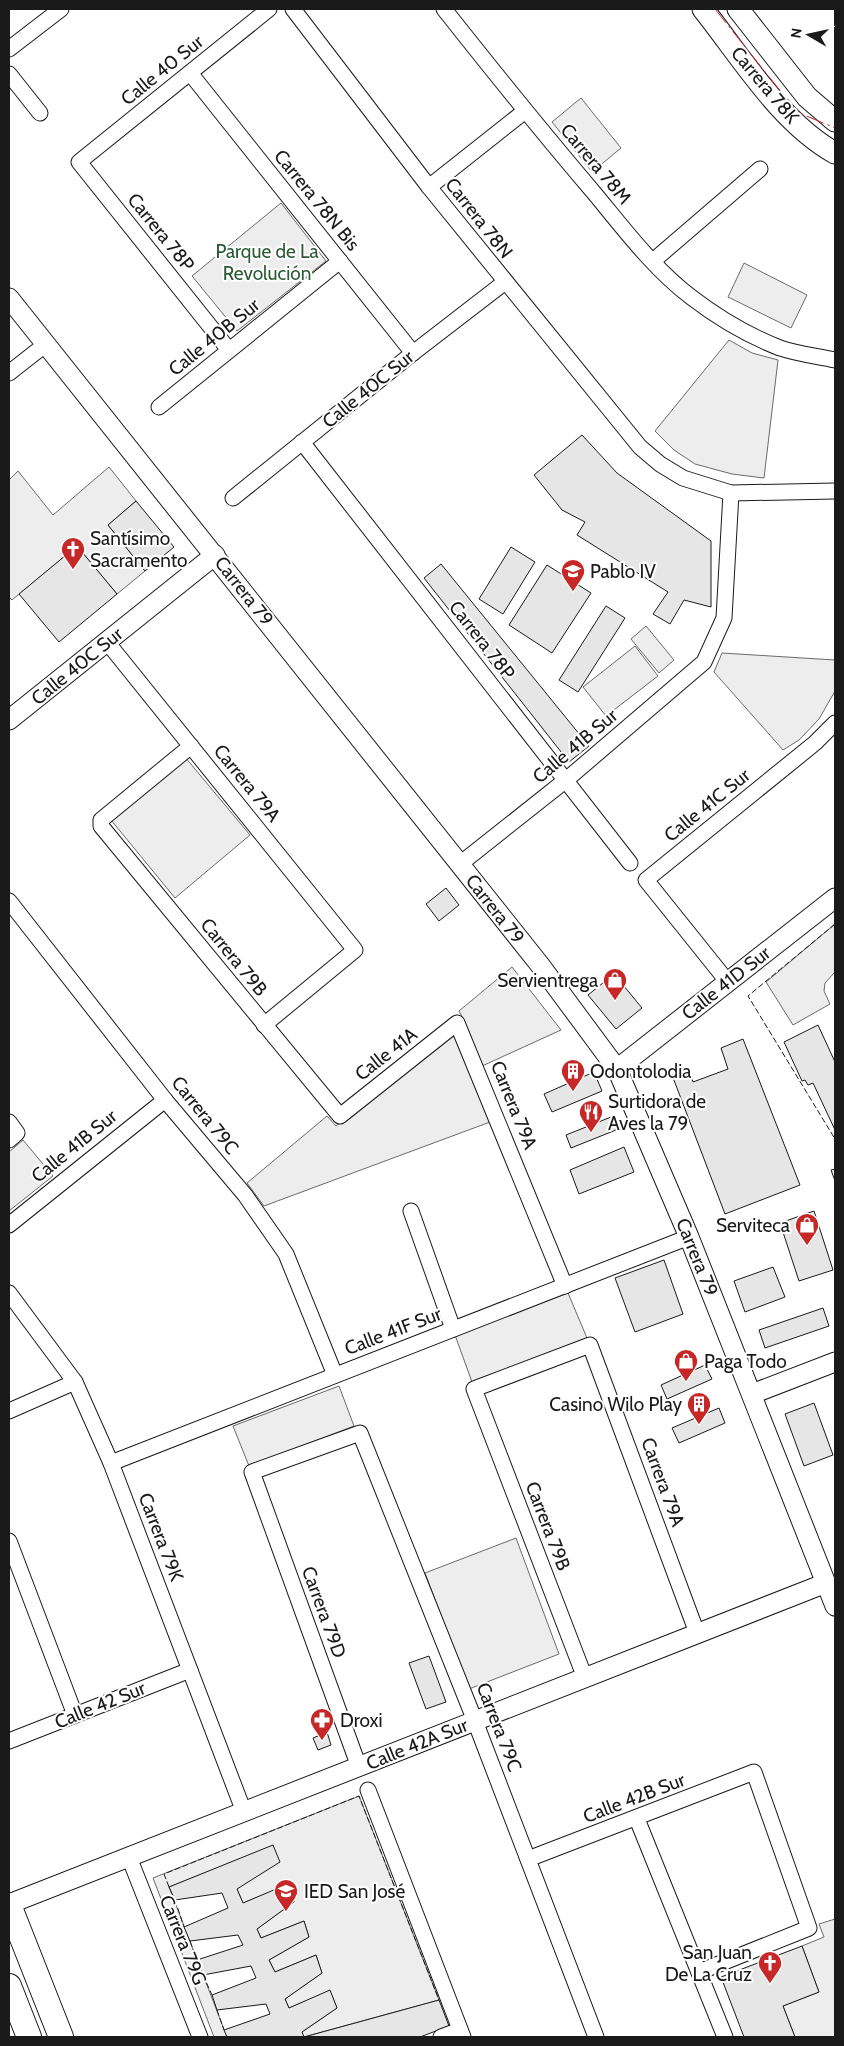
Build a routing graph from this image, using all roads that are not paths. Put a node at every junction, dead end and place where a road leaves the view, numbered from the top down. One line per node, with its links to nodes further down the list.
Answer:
1 (61, 9): 7 (street)
2 (269, 9): 8 (street, Calle 40 Sur)
3 (293, 9): 16 (street, Carrera 78N)
4 (444, 9): 10 (street, Carrera 78M)
5 (702, 9): 13 (main road, Carrera 78K)
6 (738, 9): 12 (main road, Carrera 78K)
7 (9, 49)
8 (190, 73): 14 (street, Calle 40 Sur); 17 (street, Carrera 78N Bis)
9 (9, 74): 11 (street)
10 (525, 111): 16 (street); 18 (street, Carrera 78M)
11 (40, 113)
12 (835, 121)
13 (835, 153)
14 (79, 162): 22 (street, Carrera 78P)
15 (760, 169): 18 (street)
16 (429, 187): 19 (street, Carrera 78N)
17 (340, 261): 22 (street, Calle 40B Sur); 23 (street, Carrera 78N Bis)
18 (653, 261): 24 (street, Carrera 78M)
19 (505, 282): 23 (street, Calle 40C Sur); 29 (street, Carrera 78N)
20 (9, 298): 21 (street, Carrera 79)
21 (46, 344): 25 (street); 31 (street, Carrera 79)
22 (229, 350): 26 (street, Calle 40B Sur)
23 (413, 353): 27 (street, Calle 40C Sur)
24 (835, 360)
25 (9, 373)
26 (159, 407)
27 (302, 442): 30 (street, Calle 40C Sur); 36 (street, Carrera 78P)
28 (835, 491): 29 (street, Carrera 78N)
29 (731, 493): 36 (street, Calle 41B Sur)
30 (233, 498)
31 (215, 555): 32 (street, Calle 40C Sur); 38 (street, Carrera 79)
32 (107, 642): 33 (street, Calle 40C Sur); 35 (street, Carrera 79A)
33 (9, 720)
34 (835, 723): 41 (street, Calle 41C Sur)
35 (192, 746): 43 (street, Carrera 79A); 43 (street, Carrera 79B)
36 (566, 780): 37 (street, Carrera 78P); 38 (street, Calle 41B Sur)
37 (630, 863)
38 (460, 864): 44 (street, Carrera 79)
39 (835, 898): 41 (street, Calle 41D Sur)
40 (9, 901): 45 (street, Carrera 79C)
41 (727, 981): 44 (street, Calle 41D Sur)
42 (457, 1023): 46 (street, Calle 41A); 50 (street, Carrera 79A)
43 (264, 1025): 46 (street, Carrera 79B)
44 (617, 1070): 49 (street, Carrera 79)
45 (165, 1100): 48 (street, Calle 41B Sur); 54 (street, Carrera 79C)
46 (340, 1116)
47 (411, 1211): 52 (street)
48 (9, 1225)
49 (689, 1237): 50 (street, Calle 41F Sur); 57 (street, Carrera 79)
50 (564, 1286): 52 (street, Calle 41F Sur)
51 (9, 1293): 55 (street, Carrera 79K)
52 (453, 1329): 54 (street, Calle 41F Sur)
53 (835, 1362): 57 (street)
54 (335, 1375): 59 (street, Calle 41F Sur)
55 (75, 1382): 58 (street); 59 (street, Carrera 79K)
56 (474, 1389): 64 (street, Carrera 79A); 66 (street, Carrera 79B)
57 (752, 1394): 62 (street, Carrera 79)
58 (9, 1411)
59 (112, 1463): 65 (street, Carrera 79K)
60 (252, 1472): 68 (street, Carrera 79C); 70 (street, Carrera 79D)
61 (9, 1541): 67 (street)
62 (826, 1583): 63 (street, Carrera 79); 64 (street, Calle 42A Sur)
63 (835, 1606)
64 (697, 1633): 66 (street, Calle 42A Sur)
65 (190, 1670): 67 (street, Calle 42 Sur); 72 (street, Carrera 79K)
66 (585, 1678): 68 (street, Calle 42A Sur)
67 (74, 1715): 69 (street, Calle 42 Sur)
68 (475, 1721): 70 (street, Calle 42A Sur); 75 (street, Carrera 79C)
69 (9, 1741)
70 (359, 1766): 72 (street, Calle 42A Sur)
71 (368, 1790): 79 (street)
72 (244, 1812): 74 (street, Calle 42A Sur)
73 (638, 1819): 75 (street, Calle 42B Sur); 77 (street); 77 (street, Calle 42B Sur)
74 (129, 1857): 76 (street, Calle 42A Sur); 82 (street, Carrera 79G)
75 (528, 1859): 84 (street, Carrera 79C)
76 (9, 1904): 81 (main road)
77 (699, 1972): 85 (street)
78 (9, 1986): 80 (main road)
79 (461, 2034): 83 (street)
80 (29, 2037)
81 (62, 2037)
82 (200, 2037)
83 (441, 2037)
84 (596, 2037)
85 (725, 2037)

